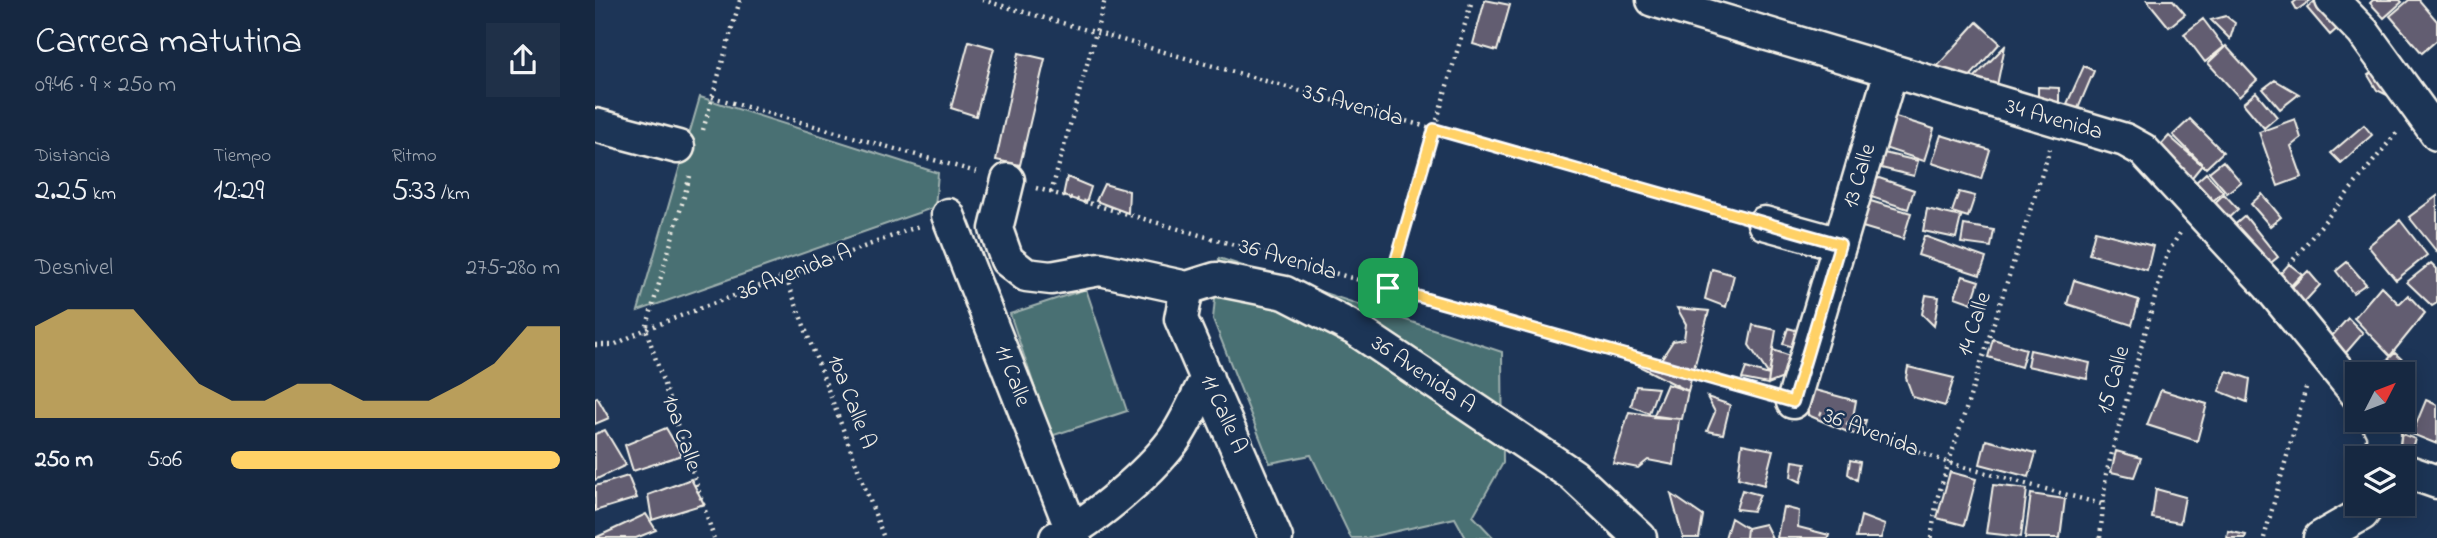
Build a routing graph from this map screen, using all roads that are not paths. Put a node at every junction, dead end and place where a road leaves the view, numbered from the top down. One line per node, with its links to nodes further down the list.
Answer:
1 (1653, 0): 3 (street, 34 Avenida)
2 (2332, 0): 5 (street)
3 (1891, 71): 10 (street, 13 Calle); 13 (street, 34 Avenida)
4 (595, 125): 6 (street)
5 (2437, 134)
6 (678, 147)
7 (1009, 180): 11 (street, 36 Avenida A)
8 (948, 215): 18 (street, 11 Calle)
9 (1764, 223): 10 (street)
10 (1840, 244): 14 (street, 13 Calle)
11 (1187, 288): 12 (street, 11 Calle A); 20 (street, 36 Avenida A)
12 (1207, 378): 18 (street); 19 (street, 11 Calle A)
13 (2345, 379)
14 (1793, 402)
15 (2415, 474): 16 (street)
16 (2437, 482)
17 (2359, 516): 21 (street)
18 (1068, 536)
19 (1276, 538)
20 (1640, 538)
21 (2321, 538)

